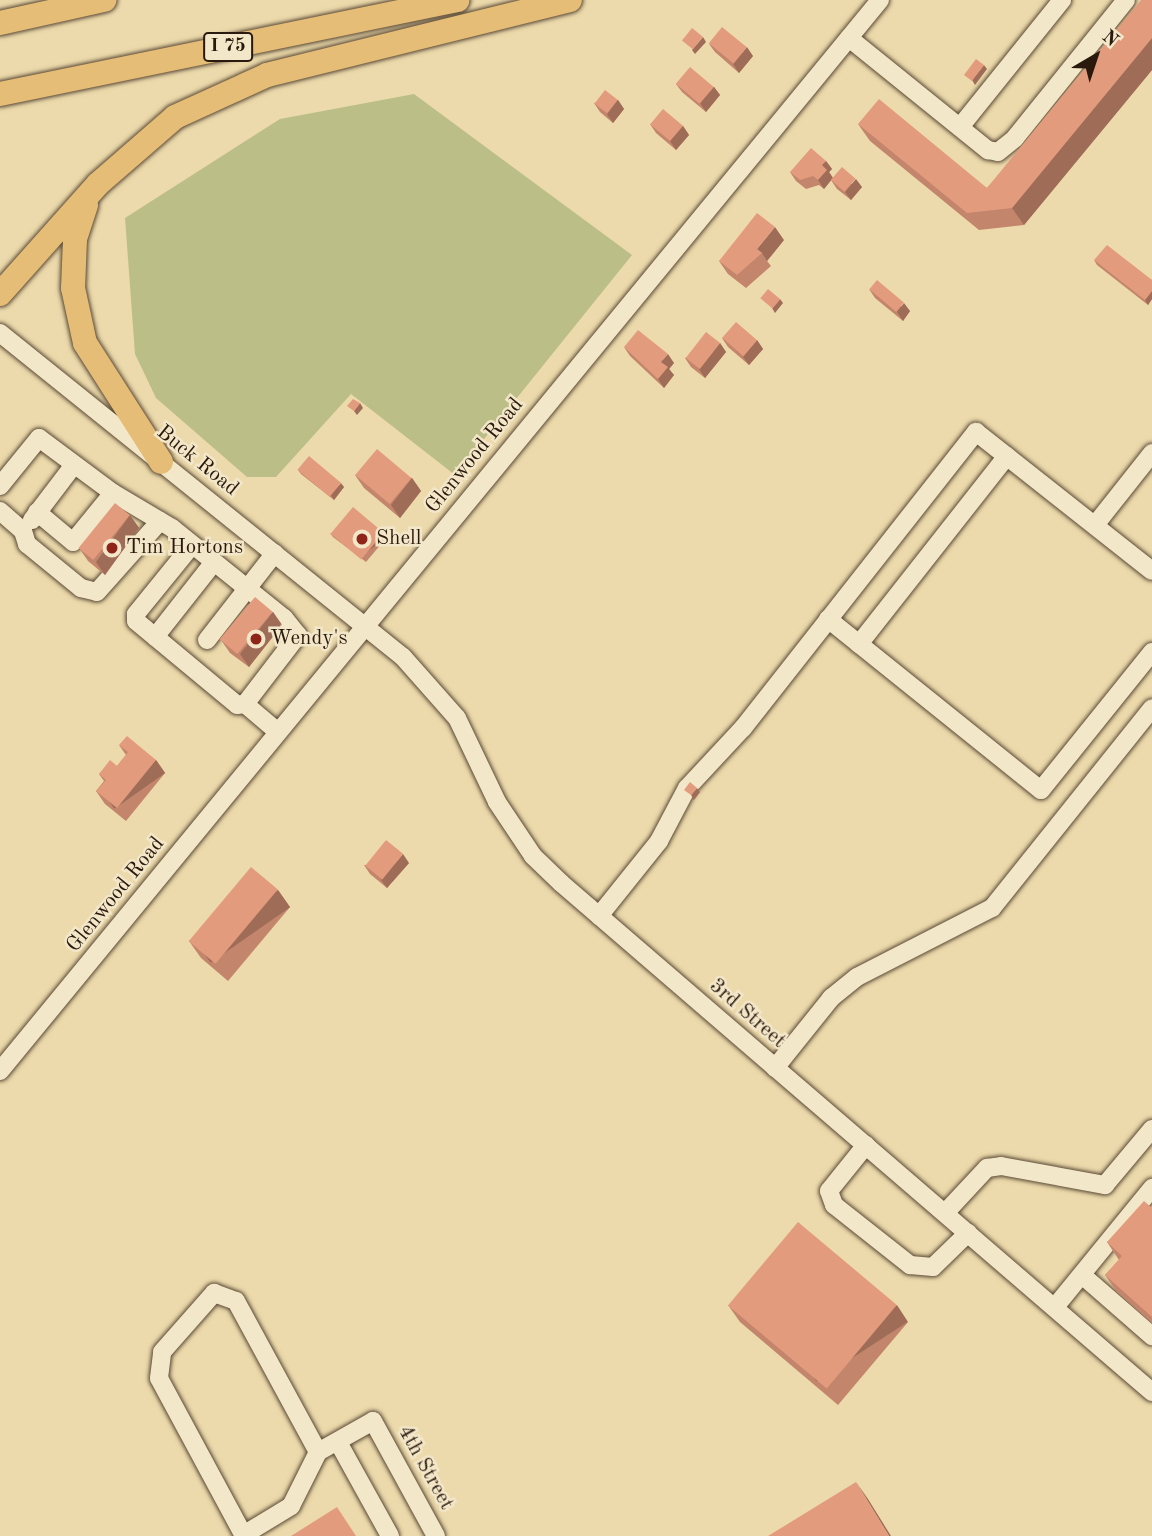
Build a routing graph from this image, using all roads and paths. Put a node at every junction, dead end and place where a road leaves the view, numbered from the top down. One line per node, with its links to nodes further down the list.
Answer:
1 (104, 0): 7 (highway)
2 (457, 0): 9 (highway, I 75)
3 (570, 0): 11 (highway)
4 (880, 0): 8 (street, Glenwood Road)
5 (1062, 0): 10 (street)
6 (1126, 0): 10 (street)
7 (0, 23)
8 (849, 38): 10 (street); 31 (street, Glenwood Road)
9 (0, 94)
10 (960, 127)
11 (98, 184): 12 (highway); 16 (highway)
12 (0, 294)
13 (0, 333): 16 (street, Buck Road)
14 (1152, 453): 23 (street)
15 (1007, 456): 23 (street); 30 (street); 34 (street)
16 (161, 462): 26 (street, Buck Road)
17 (74, 466): 18 (street); 19 (street); 21 (street)
18 (0, 486)
19 (113, 493): 21 (street); 22 (street)
20 (0, 511): 24 (street)
21 (37, 512): 24 (street)
22 (160, 521): 24 (street); 25 (street)
23 (1095, 525): 28 (street)
24 (23, 531)
25 (192, 545): 27 (street); 32 (street)
26 (275, 553): 29 (street); 31 (street, Buck Road)
27 (214, 562): 29 (street); 32 (street)
28 (1152, 571)
29 (248, 589): 33 (street); 36 (street)
30 (828, 619): 34 (street); 39 (street)
31 (365, 626): 38 (street, Glenwood Road); 39 (street, 3rd Street)
32 (155, 637): 36 (street)
33 (207, 640)
34 (859, 644): 35 (street)
35 (1152, 652)
36 (245, 704): 38 (street)
37 (1152, 708): 40 (street)
38 (278, 732): 41 (street, Glenwood Road)
39 (599, 916): 40 (street, 3rd Street)
40 (775, 1068): 43 (street, 3rd Street)
41 (0, 1071)
42 (1152, 1129): 45 (street)
43 (866, 1145): 45 (street, 3rd Street); 46 (street)
44 (1152, 1188): 47 (street)
45 (945, 1213): 46 (street, 3rd Street)
46 (968, 1233): 48 (street, 3rd Street)
47 (1082, 1275): 48 (street); 49 (street)
48 (1055, 1307): 50 (street, 3rd Street)
49 (1152, 1336)
50 (1152, 1392)
51 (338, 1441): 52 (street); 54 (street); 55 (street, 4th Street)
52 (318, 1452): 53 (street); 53 (street)
53 (245, 1535)
54 (390, 1536)
55 (436, 1536)

